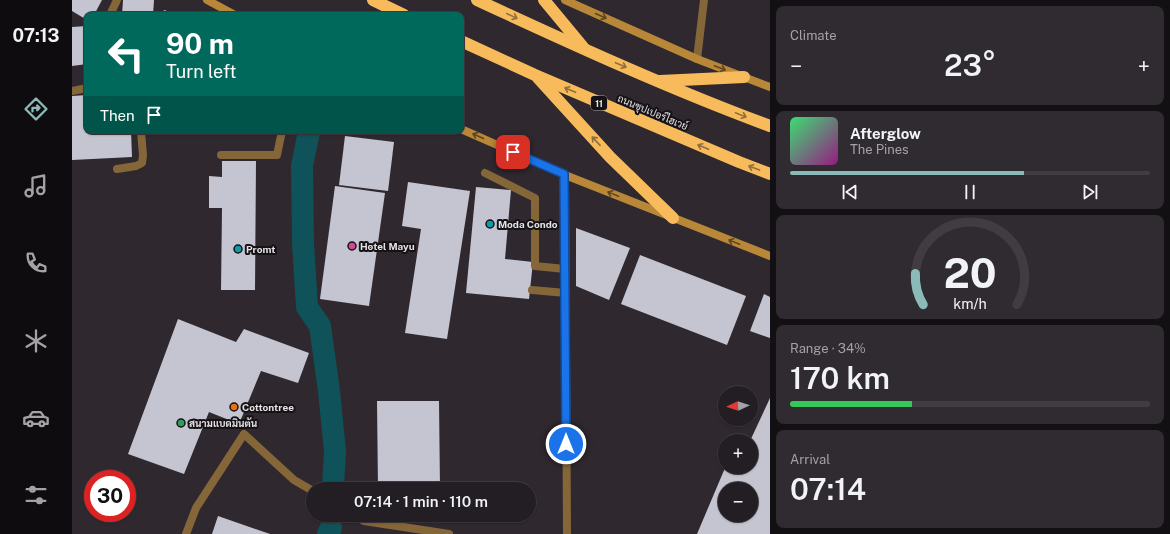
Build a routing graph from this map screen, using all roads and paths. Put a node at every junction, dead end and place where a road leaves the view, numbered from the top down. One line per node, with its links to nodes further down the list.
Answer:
1 (117, 0): 8 (street)
2 (207, 0): 9 (main road)
3 (373, 0): 10 (highway)
4 (477, 0): 12 (highway, one-way to 12)
5 (544, 0): 12 (highway)
6 (565, 0): 13 (main road, one-way to 13)
7 (704, 0): 13 (street)
8 (111, 12)
9 (229, 12)
10 (398, 12)
11 (464, 43): 14 (highway, ถนนซุปเปอร์ไฮเวย์ / 11)
12 (585, 50): 16 (highway, one-way to 16)
13 (697, 59): 15 (main road, one-way to 15)
14 (535, 75): 28 (highway, ถนนซุปเปอร์ไฮเวย์ / 11, one-way to 14); 29 (highway, one-way to 14)
15 (744, 77): 16 (highway); 17 (main road)
16 (657, 81): 20 (highway, one-way to 20)
17 (770, 87)
18 (84, 89): 19 (street)
19 (72, 91)
20 (770, 126)
21 (464, 130): 27 (main road, one-way to 21)
22 (141, 134): 25 (street)
23 (282, 134): 24 (street)
24 (221, 155)
25 (117, 169)
26 (485, 173): 31 (street)
27 (564, 174): 29 (main road, one-way to 27); 31 (street)
28 (770, 174)
29 (673, 218): 30 (main road, one-way to 29)
30 (770, 256)
31 (565, 269): 33 (street)
32 (532, 290): 33 (street)
33 (566, 293): 38 (street)
34 (306, 487): 36 (street)
35 (371, 522): 37 (street)
36 (186, 534)
37 (450, 534)
38 (567, 534)

